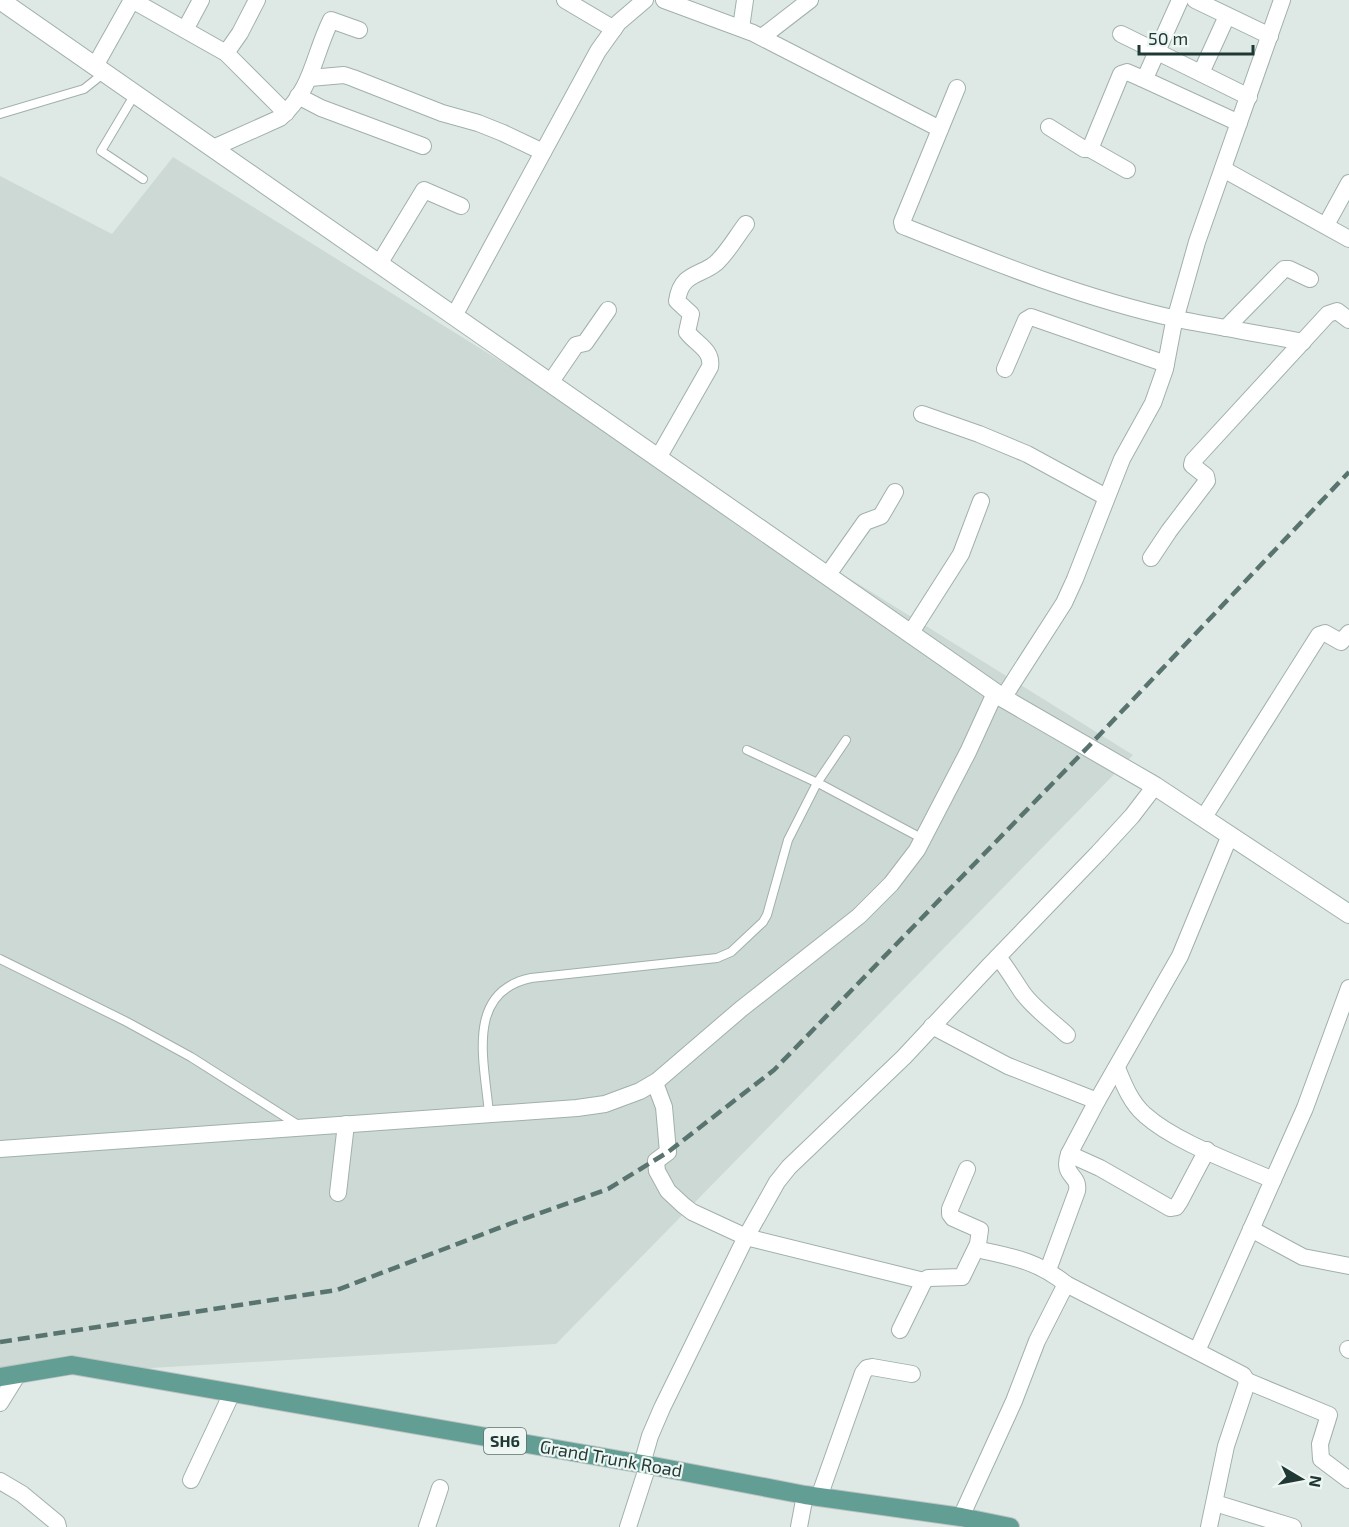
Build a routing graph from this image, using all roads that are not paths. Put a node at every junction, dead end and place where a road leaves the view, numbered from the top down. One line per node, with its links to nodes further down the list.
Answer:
1 (0, 0): 23 (street)
2 (132, 0): 14 (street); 23 (street)
3 (201, 0): 14 (street)
4 (257, 0): 22 (street)
5 (566, 0): 15 (street)
6 (645, 0): 15 (street)
7 (664, 0): 16 (street)
8 (745, 0): 16 (street)
9 (810, 0): 20 (street)
10 (1180, 0): 21 (street)
11 (1195, 0): 13 (street)
12 (1282, 0): 19 (street)
13 (1227, 15): 19 (street); 24 (street)
14 (186, 28): 22 (street)
15 (614, 28): 39 (street)
16 (741, 28): 20 (street)
17 (359, 30): 25 (street)
18 (1121, 34): 21 (street)
19 (1270, 36): 30 (street)
20 (762, 37): 35 (street)
21 (1157, 51): 24 (street); 26 (street)
22 (226, 52): 31 (street)
23 (100, 69): 28 (street); 32 (lane)
24 (1201, 73): 30 (street)
25 (310, 78): 29 (street); 39 (street)
26 (1141, 78): 33 (street); 38 (street)
27 (957, 88): 35 (street)
28 (135, 94): 37 (street); 42 (lane)
29 (298, 96): 31 (street); 36 (street)
30 (1249, 97): 33 (street)
31 (286, 113): 37 (street)
32 (0, 114)
33 (1239, 123): 40 (street)
34 (1049, 128): 38 (street)
35 (940, 129): 52 (street)
36 (423, 146)
37 (213, 148): 48 (street)
38 (1090, 149): 41 (street)
39 (543, 152): 51 (street)
40 (1223, 169): 46 (street); 52 (street)
41 (1127, 170)
42 (143, 179)
43 (1349, 183): 46 (street)
44 (461, 206): 48 (street)
45 (746, 224): 60 (street)
46 (1326, 225): 47 (street)
47 (1349, 239)
48 (379, 264): 51 (street)
49 (1310, 279): 54 (street)
50 (608, 310): 58 (street)
51 (454, 316): 58 (street)
52 (1176, 318): 54 (street); 56 (street)
53 (1349, 320): 55 (street)
54 (1226, 327): 55 (street)
55 (1303, 342): 64 (street)
56 (1166, 364): 57 (street); 62 (street)
57 (1005, 369)
58 (550, 383): 60 (street)
59 (922, 414): 62 (street)
60 (658, 458): 65 (street)
61 (895, 492): 65 (street)
62 (1106, 497): 68 (street)
63 (981, 501): 67 (street)
64 (1151, 558)
65 (827, 576): 67 (street)
66 (1349, 633): 73 (street)
67 (910, 634): 68 (street)
68 (999, 695): 72 (street); 75 (street)
69 (846, 740): 71 (lane)
70 (747, 750): 71 (lane)
71 (817, 783): 75 (lane); 85 (lane)
72 (1155, 786): 73 (street); 77 (street)
73 (1204, 817): 74 (street)
74 (1230, 835): 76 (street); 82 (street)
75 (923, 839): 83 (street)
76 (1349, 914)
77 (998, 957): 80 (street); 81 (street)
78 (0, 959): 87 (lane)
79 (1349, 988): 92 (street)
80 (932, 1026): 84 (street); 95 (street)
81 (1066, 1035)
82 (1117, 1068): 84 (street); 89 (street)
83 (654, 1083): 85 (street); 95 (street)
84 (1097, 1101): 90 (street)
85 (489, 1114): 86 (street)
86 (346, 1124): 87 (street); 93 (street)
87 (303, 1127): 88 (street)
88 (0, 1149)
89 (1207, 1150): 90 (street); 92 (street)
90 (1069, 1154): 98 (street)
91 (967, 1169): 96 (street)
92 (1273, 1180): 94 (street)
93 (338, 1193)
94 (1251, 1229): 97 (street); 102 (street)
95 (746, 1237): 99 (street); 108 (street)
96 (976, 1249): 98 (street); 99 (street)
97 (1349, 1266)
98 (1048, 1270): 100 (street)
99 (924, 1281): 101 (street)
100 (1066, 1284): 102 (street); 115 (street)
101 (900, 1330)
102 (1197, 1351): 105 (street)
103 (912, 1374): 113 (street)
104 (9, 1376): 106 (main road, Grand Trunk Road / SH6); 107 (street)
105 (1247, 1381): 110 (street); 114 (street)
106 (232, 1393): 108 (main road, Grand Trunk Road / SH6); 109 (street)
107 (0, 1404)
108 (645, 1465): 113 (main road, Grand Trunk Road / SH6); 118 (street)
109 (191, 1480)
110 (1349, 1480)
111 (0, 1481): 116 (street)
112 (440, 1488): 117 (street)
113 (812, 1496): 115 (main road, Grand Trunk Road / SH6); 119 (street)
114 (1215, 1503): 121 (street); 122 (street)
115 (955, 1520): 120 (main road, Grand Trunk Road / SH6)
116 (58, 1527)
117 (427, 1527)
118 (628, 1527)
119 (799, 1527)
120 (1010, 1527)
121 (1209, 1527)
122 (1293, 1527)

